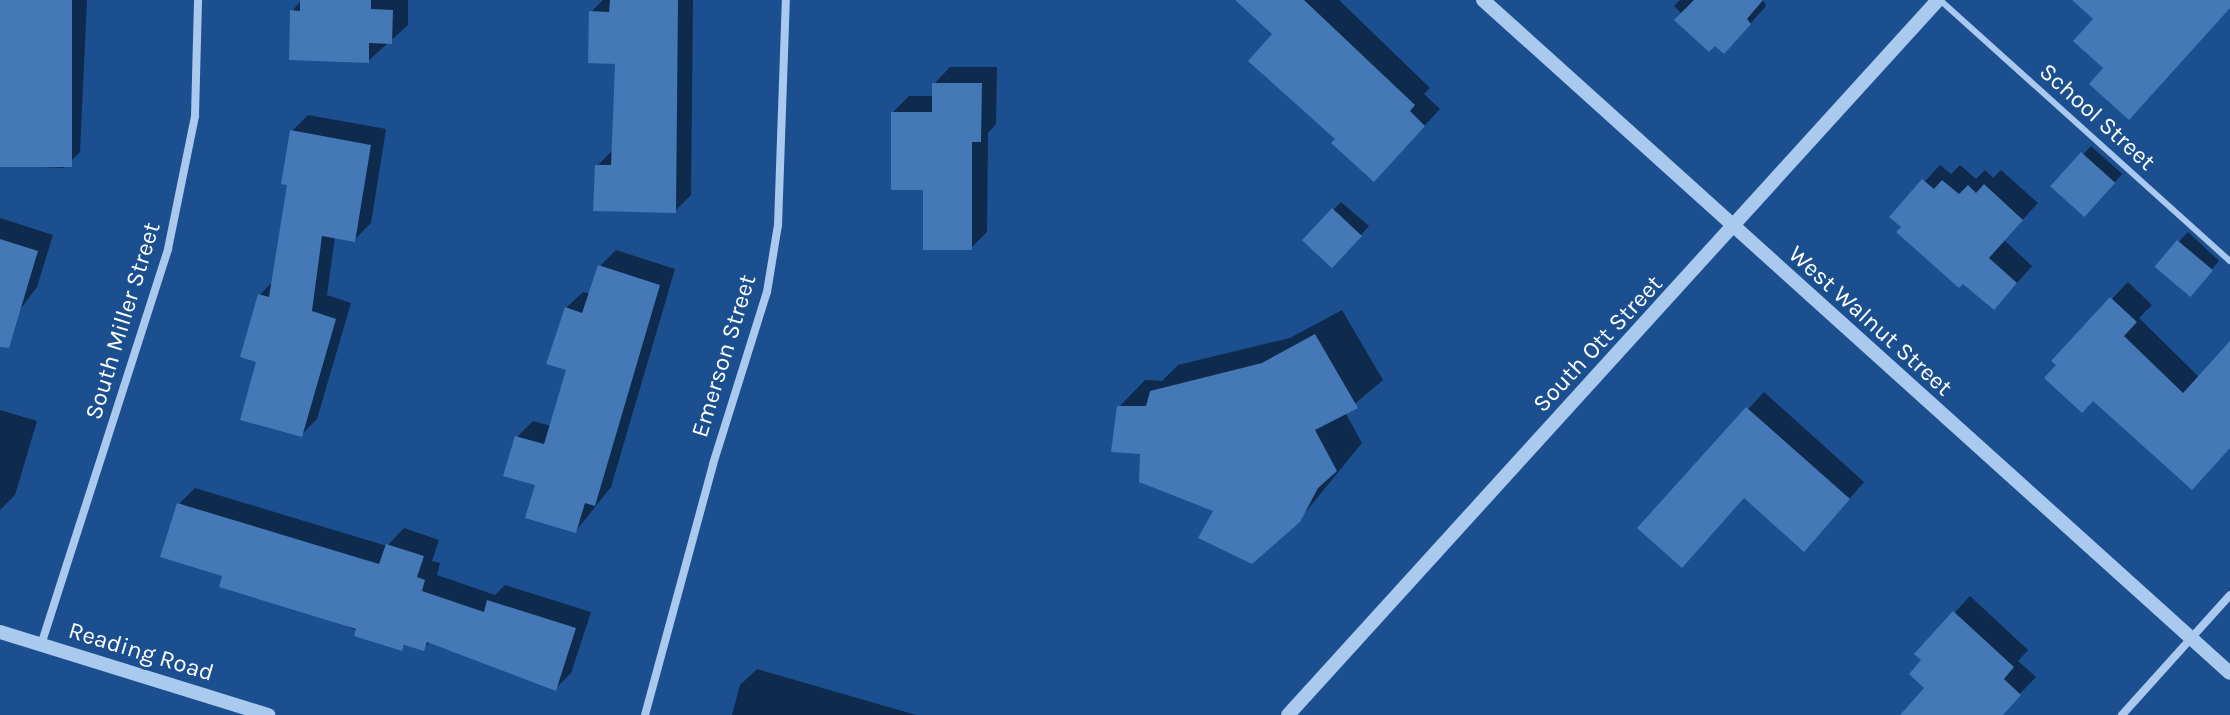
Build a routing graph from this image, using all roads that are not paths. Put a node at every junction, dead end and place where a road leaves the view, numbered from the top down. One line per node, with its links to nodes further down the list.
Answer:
1 (198, 0): 10 (street, South Miller Street)
2 (786, 0): 13 (street, Emerson Street)
3 (1483, 0): 5 (street, West Walnut Street)
4 (1939, 0): 5 (street, South Ott Street); 6 (lane, School Street)
5 (1734, 229): 9 (street, West Walnut Street); 14 (street, South Ott Street)
6 (2230, 261)
7 (2230, 595): 9 (street)
8 (0, 632): 10 (street, Reading Road)
9 (2191, 638): 11 (street, West Walnut Street); 15 (street)
10 (41, 645): 12 (street, Reading Road)
11 (2230, 673)
12 (268, 715)
13 (645, 715)
14 (1288, 715)
15 (2122, 715)

